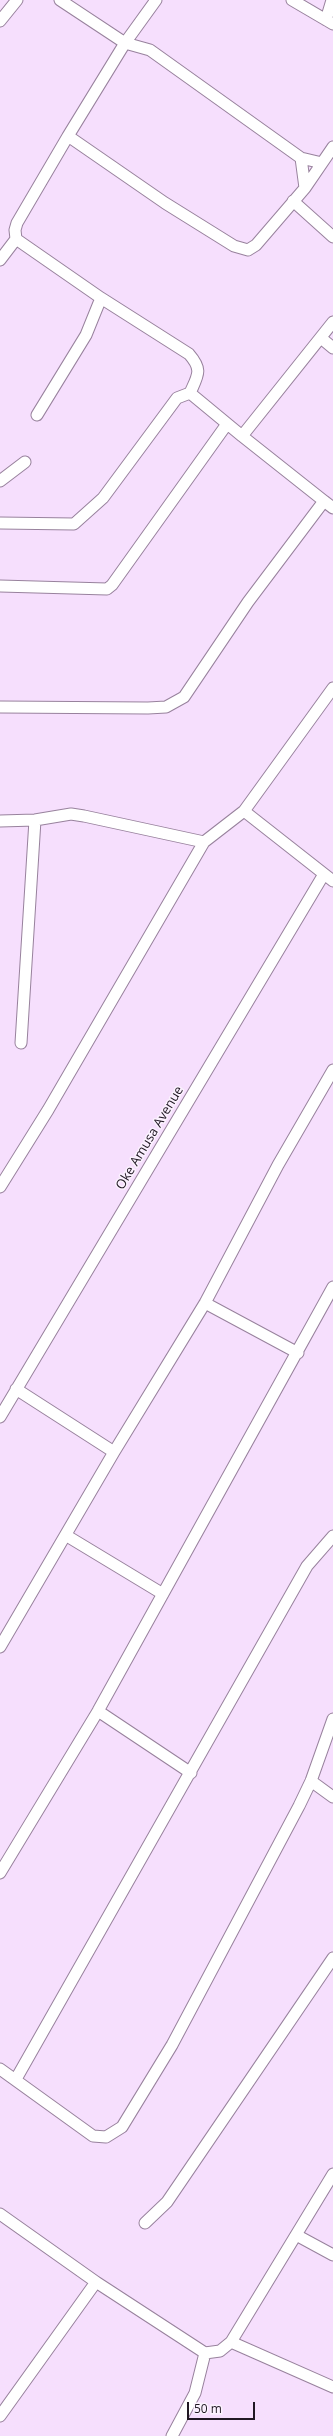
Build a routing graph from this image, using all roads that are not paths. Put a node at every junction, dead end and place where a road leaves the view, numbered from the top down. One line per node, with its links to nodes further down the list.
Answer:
1 (17, 0): 6 (street)
2 (60, 0): 8 (street)
3 (156, 0): 8 (street)
4 (292, 0): 7 (street)
5 (332, 0): 7 (street)
6 (0, 21)
7 (330, 22)
8 (125, 43): 9 (street); 11 (street)
9 (68, 136): 14 (street); 16 (street)
10 (333, 147): 12 (street)
11 (301, 158): 12 (street); 13 (street)
12 (322, 163): 13 (street)
13 (305, 188): 14 (street)
14 (293, 201): 15 (street)
15 (333, 237)
16 (16, 239): 17 (street); 18 (street)
17 (0, 260)
18 (101, 298): 22 (street); 23 (street)
19 (333, 322): 20 (street)
20 (321, 338): 21 (street); 25 (street)
21 (333, 348)
22 (190, 393): 24 (street); 30 (street)
23 (37, 415)
24 (227, 424): 25 (street); 31 (street)
25 (242, 436): 28 (street)
26 (24, 462): 27 (street)
27 (0, 481)
28 (324, 501): 29 (street); 33 (street)
29 (333, 508)
30 (0, 522)
31 (0, 586)
32 (333, 688): 34 (street)
33 (0, 707)
34 (244, 811): 37 (street); 38 (street)
35 (0, 820): 36 (street)
36 (35, 820): 37 (street); 39 (street)
37 (204, 842): 41 (street)
38 (328, 877): 45 (street, Oke Amusa Avenue)
39 (21, 1042)
40 (333, 1070): 43 (street)
41 (0, 1187)
42 (333, 1287): 44 (street)
43 (205, 1303): 44 (street); 47 (street)
44 (298, 1353): 50 (street)
45 (16, 1389): 46 (street, Oke Amusa Avenue); 47 (street)
46 (0, 1417)
47 (114, 1452): 48 (street)
48 (67, 1536): 50 (street); 51 (street)
49 (333, 1536): 54 (street)
50 (163, 1594): 52 (street)
51 (0, 1647)
52 (98, 1711): 54 (street); 57 (street)
53 (333, 1719): 55 (street)
54 (191, 1773): 60 (street)
55 (311, 1782): 56 (street); 60 (street)
56 (333, 1797)
57 (0, 1873)
58 (333, 1958): 63 (street)
59 (0, 2069): 60 (street)
60 (16, 2079)
61 (333, 2174): 64 (street)
62 (0, 2215): 66 (street)
63 (145, 2223)
64 (298, 2236): 65 (street); 67 (street)
65 (333, 2255)
66 (96, 2282): 68 (street); 70 (street)
67 (231, 2342): 68 (street); 69 (street)
68 (205, 2353): 71 (street)
69 (333, 2387)
70 (0, 2416)
71 (172, 2436)

